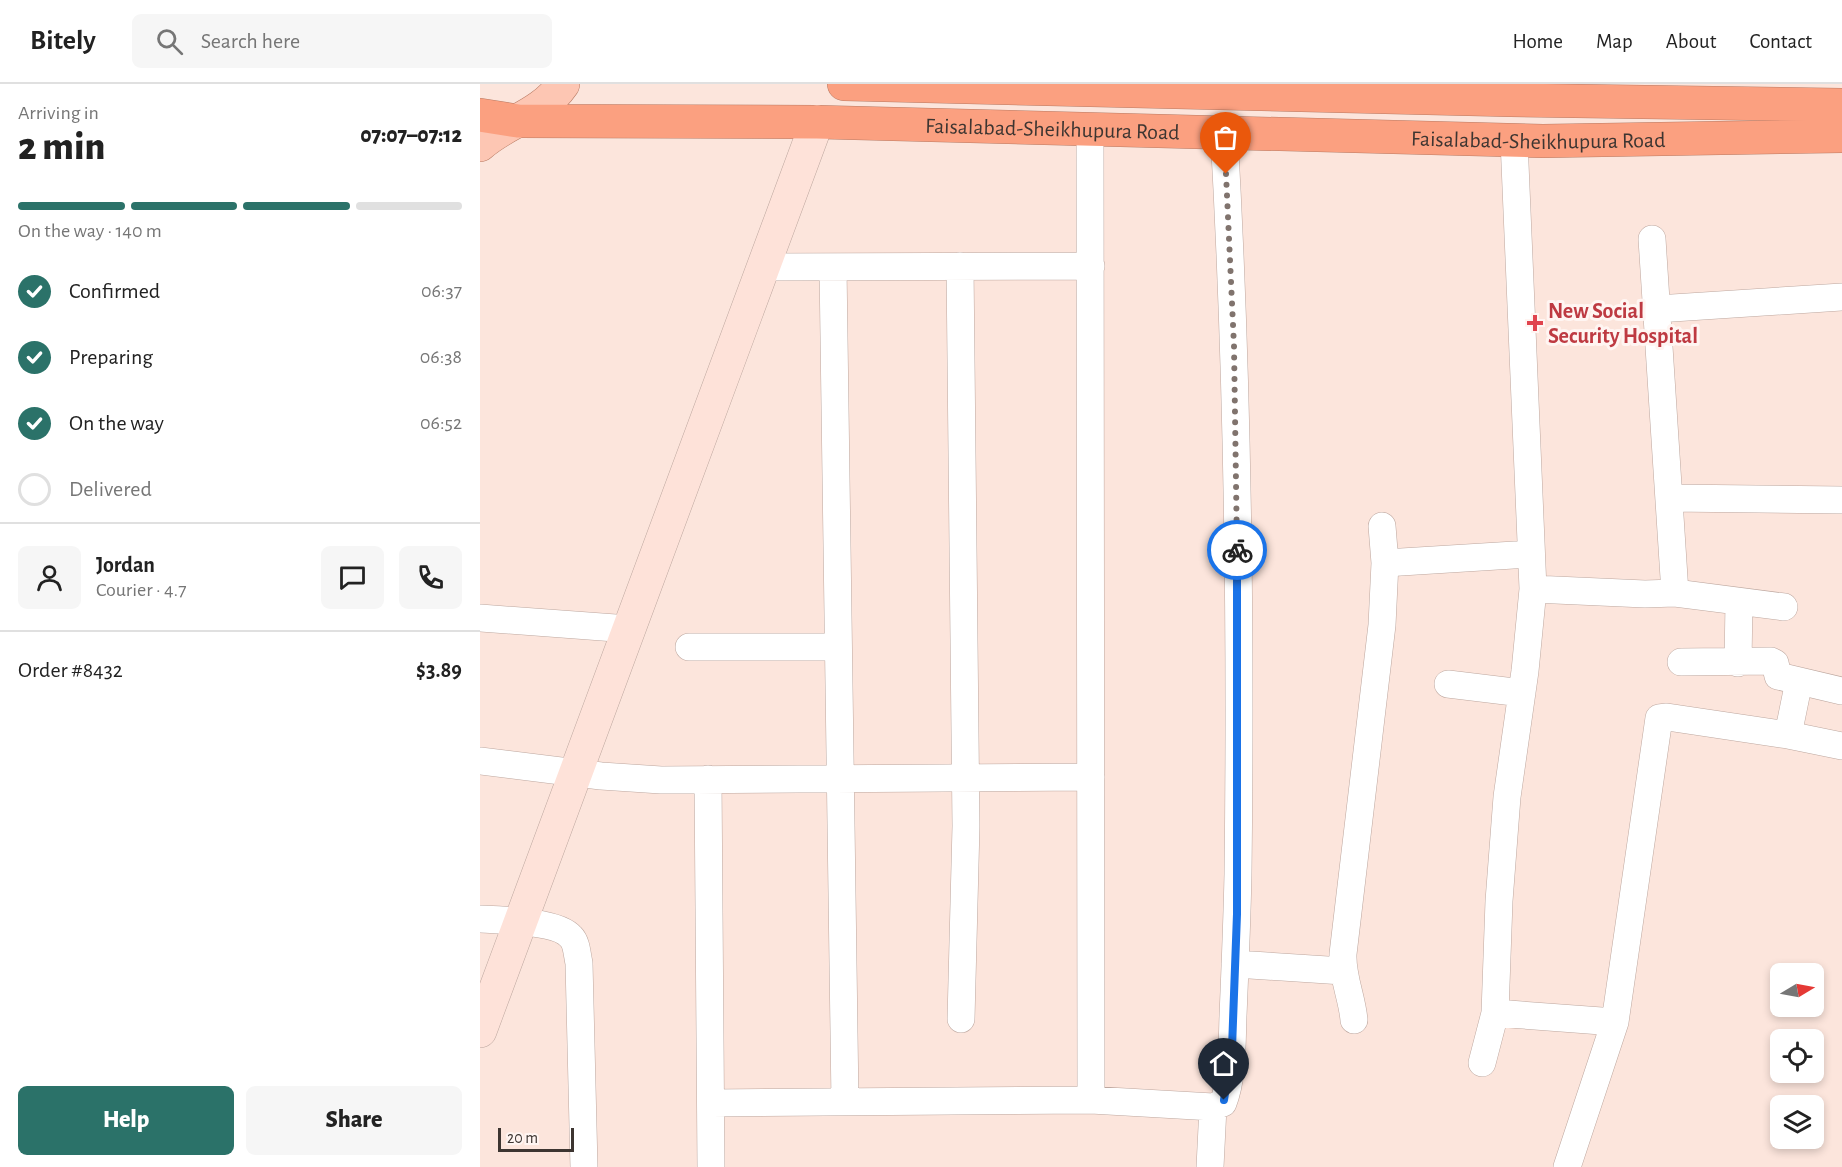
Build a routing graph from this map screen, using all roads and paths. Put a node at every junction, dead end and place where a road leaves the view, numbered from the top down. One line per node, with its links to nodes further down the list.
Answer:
1 (563, 84): 7 (main road)
2 (844, 84): 3 (highway, Faisalabad-Sheikhupura Road)
3 (1147, 88): 4 (highway, Faisalabad-Sheikhupura Road)
4 (1511, 92): 5 (highway, Faisalabad-Sheikhupura Road)
5 (1842, 105)
6 (480, 115): 7 (highway, Faisalabad-Sheikhupura Road)
7 (518, 121): 8 (highway, Faisalabad-Sheikhupura Road); 13 (main road)
8 (817, 122): 9 (highway, Faisalabad-Sheikhupura Road); 17 (street)
9 (1090, 129): 10 (highway, Faisalabad-Sheikhupura Road); 16 (street)
10 (1224, 133): 12 (highway, Faisalabad-Sheikhupura Road); 50 (street)
11 (1842, 136): 12 (highway, Faisalabad-Sheikhupura Road)
12 (1514, 140): 24 (street)
13 (480, 145)
14 (1652, 238): 20 (street)
15 (960, 266): 16 (street); 18 (street); 47 (street)
16 (1091, 266): 44 (street)
17 (763, 267): 18 (street); 31 (street)
18 (833, 267): 33 (street)
19 (1842, 297): 20 (street)
20 (1657, 309): 21 (street)
21 (1669, 498): 22 (street); 27 (street)
22 (1842, 500)
23 (1382, 526): 25 (street)
24 (1531, 554): 25 (street); 26 (street)
25 (1385, 563): 51 (street)
26 (1533, 589): 27 (street); 39 (street)
27 (1675, 593): 28 (street)
28 (1739, 602): 29 (street); 35 (street)
29 (1784, 607)
30 (480, 618): 31 (street)
31 (629, 629): 43 (street)
32 (689, 647): 33 (street)
33 (837, 647): 46 (street)
34 (1681, 662): 35 (street)
35 (1738, 663): 36 (street)
36 (1799, 681): 38 (street); 40 (street)
37 (1448, 684): 39 (street)
38 (1842, 691)
39 (1522, 693): 52 (street)
40 (1788, 735): 41 (street); 55 (street)
41 (1842, 747)
42 (480, 760): 43 (street)
43 (576, 772): 45 (street); 49 (street)
44 (1091, 777): 47 (street); 58 (street)
45 (708, 779): 46 (street); 60 (street)
46 (839, 779): 47 (street); 59 (street)
47 (966, 779): 53 (street)
48 (480, 919): 49 (street)
49 (521, 921): 56 (street); 62 (street)
50 (1235, 964): 51 (street); 61 (street)
51 (1343, 971): 54 (street)
52 (1495, 1013): 55 (street); 57 (street)
53 (961, 1019)
54 (1354, 1020)
55 (1615, 1022): 65 (street)
56 (481, 1027)
57 (1482, 1063)
58 (1091, 1100): 59 (street); 61 (street)
59 (844, 1102): 60 (street)
60 (712, 1103): 63 (street)
61 (1213, 1107): 64 (street)
62 (584, 1167)
63 (711, 1167)
64 (1210, 1167)
65 (1567, 1167)

